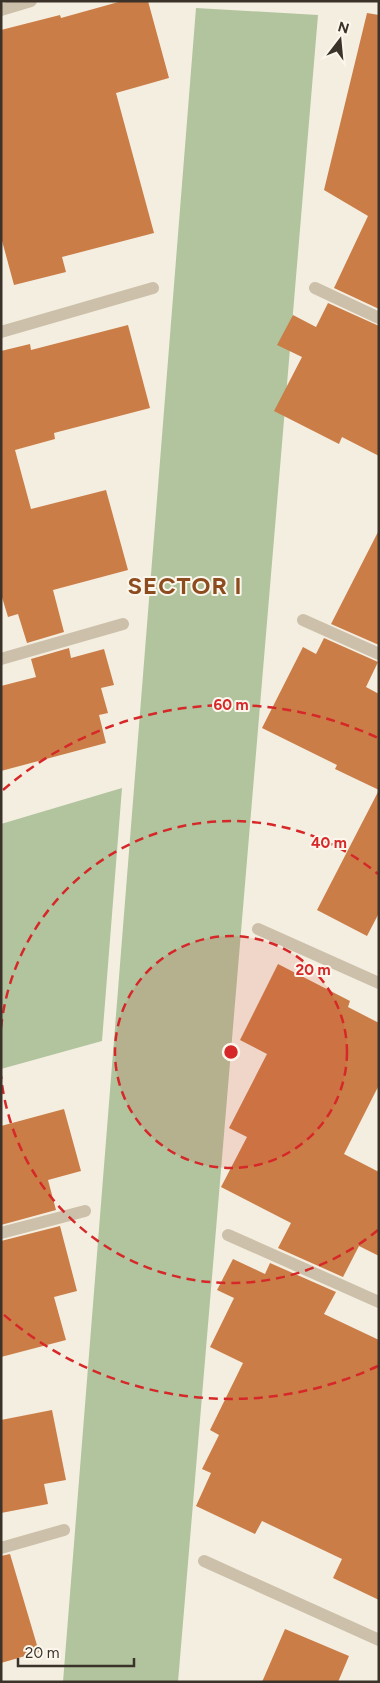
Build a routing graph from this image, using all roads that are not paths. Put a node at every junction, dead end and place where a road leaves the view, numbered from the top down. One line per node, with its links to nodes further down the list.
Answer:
1 (31, 1): 2 (street)
2 (1, 10)
3 (153, 288): 6 (street)
4 (316, 288): 5 (street)
5 (379, 318)
6 (1, 332)
7 (303, 620): 9 (street)
8 (123, 624): 10 (street)
9 (379, 654)
10 (1, 659)
11 (258, 929): 12 (street)
12 (379, 983)
13 (85, 1211): 14 (street)
14 (1, 1233)
15 (228, 1236): 16 (street)
16 (379, 1302)
17 (64, 1530): 18 (street)
18 (1, 1548)
19 (204, 1561): 20 (street)
20 (379, 1640)

